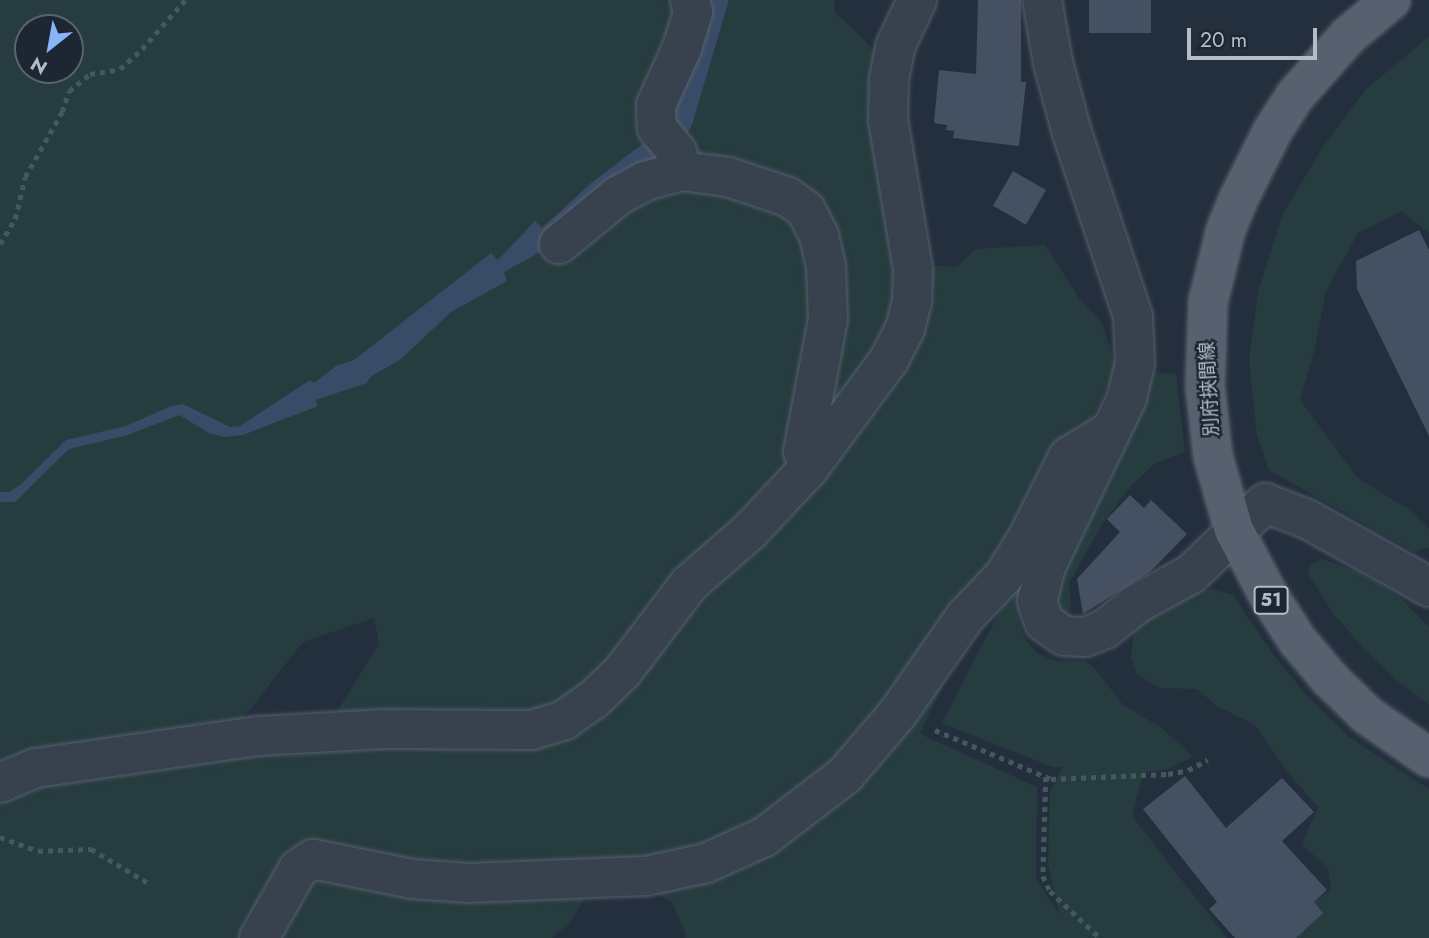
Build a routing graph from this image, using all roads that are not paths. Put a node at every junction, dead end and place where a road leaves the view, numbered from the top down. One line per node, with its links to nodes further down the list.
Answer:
1 (690, 0): 5 (street)
2 (917, 0): 8 (street)
3 (1042, 0): 7 (street)
4 (1391, 0): 9 (main road, 別府挾間線 / 51)
5 (672, 150): 6 (street); 8 (street)
6 (559, 244)
7 (1109, 432): 9 (street); 13 (street)
8 (809, 468): 12 (street)
9 (1234, 530): 10 (street); 11 (main road, 別府挾間線 / 51)
10 (1429, 587)
11 (1429, 758)
12 (0, 783)
13 (259, 938)

